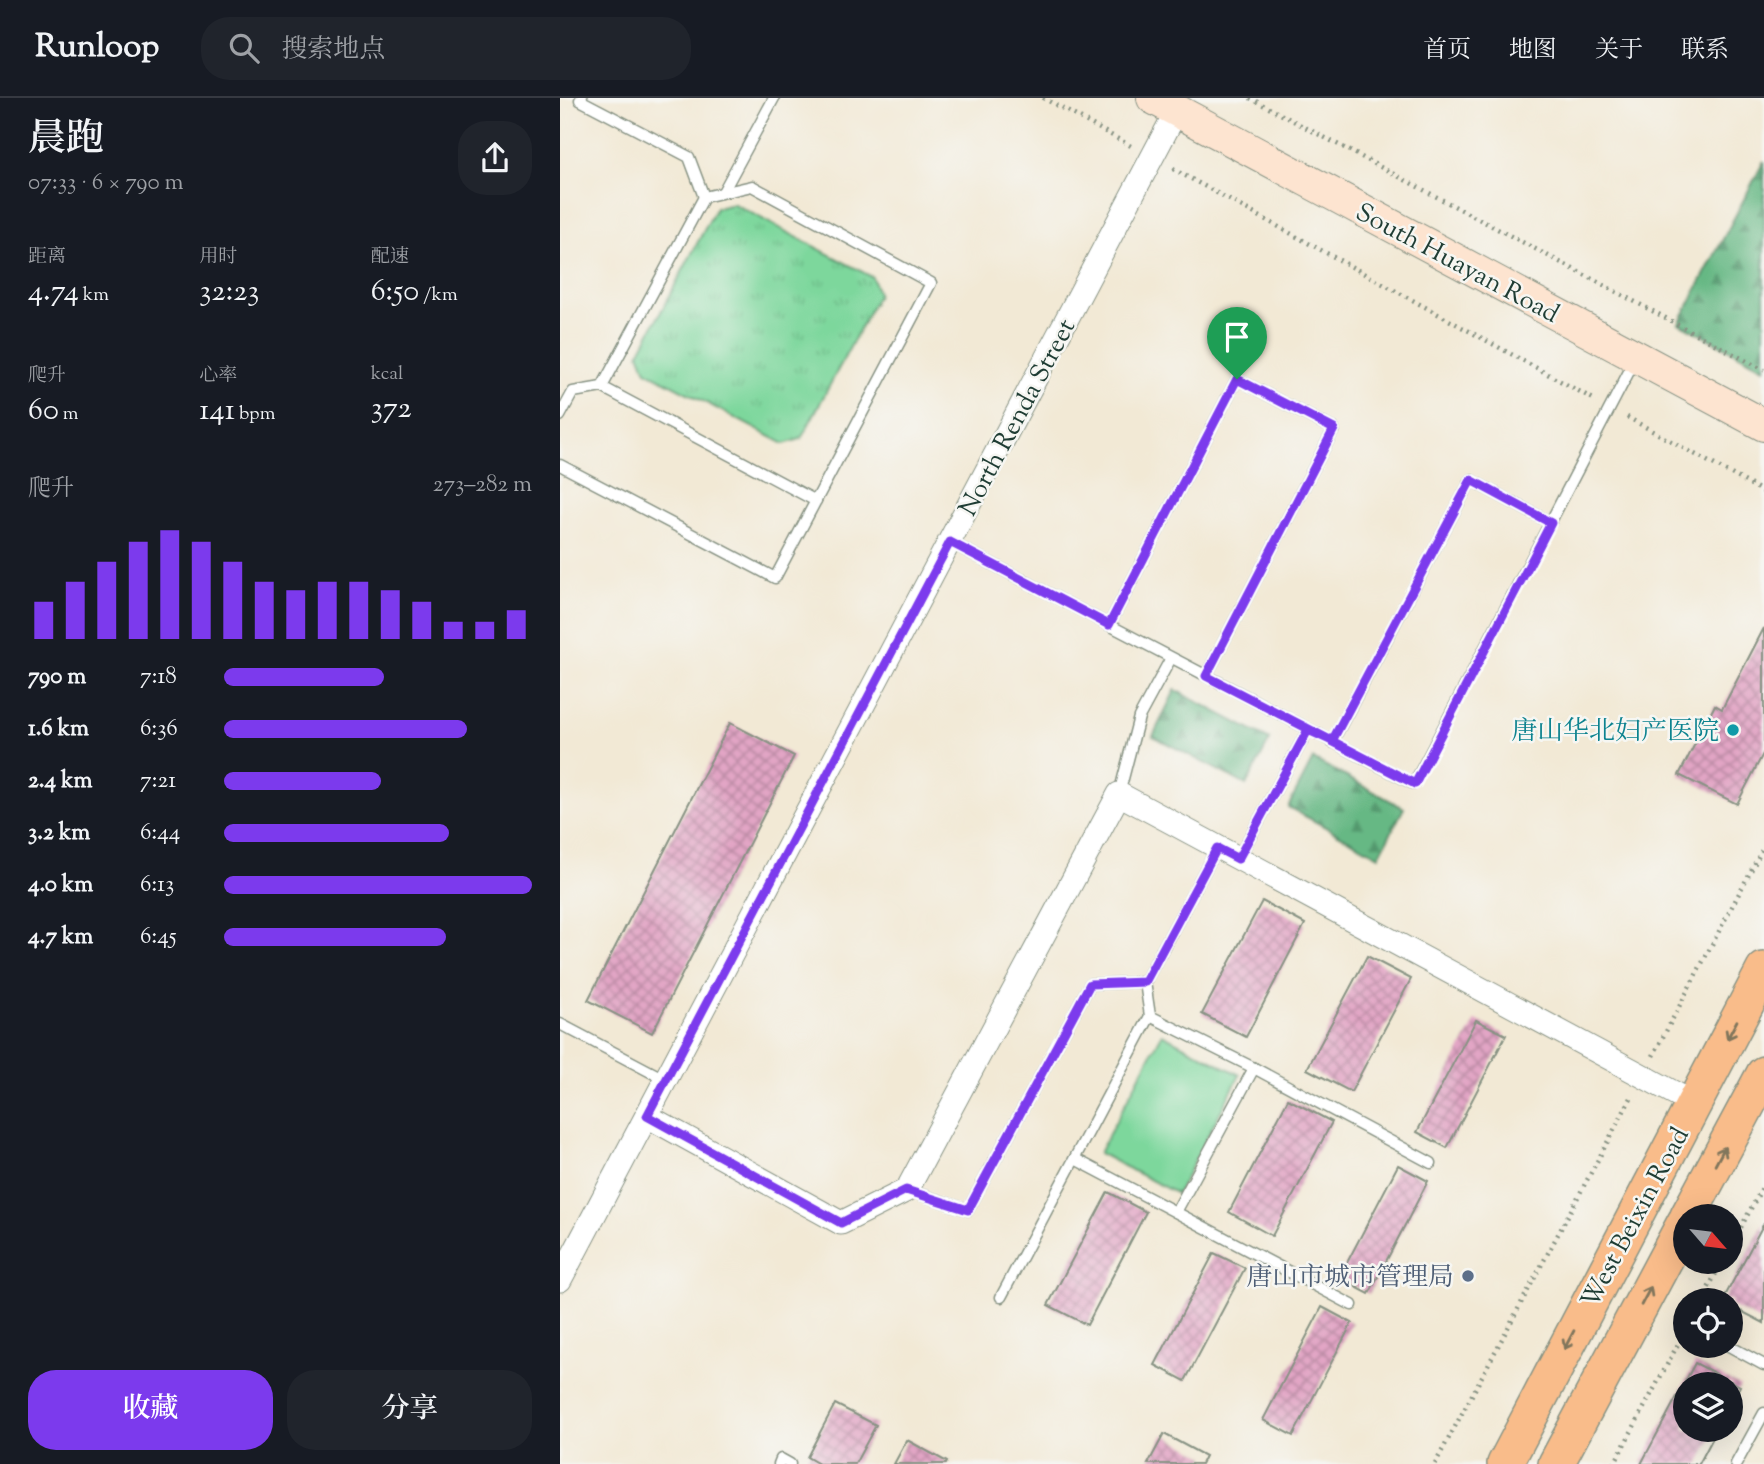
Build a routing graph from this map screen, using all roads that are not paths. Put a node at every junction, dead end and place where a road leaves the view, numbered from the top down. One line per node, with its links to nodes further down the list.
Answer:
1 (582, 98): 5 (lane)
2 (774, 98): 4 (lane)
3 (1165, 104): 6 (street, South Huayan Road); 13 (street, North Renda Street)
4 (723, 192): 5 (lane); 11 (lane)
5 (704, 197): 7 (lane)
6 (1636, 358): 9 (street, South Huayan Road); 12 (lane)
7 (602, 387): 8 (lane); 11 (lane)
8 (560, 416)
9 (1764, 425)
10 (560, 465): 11 (lane)
11 (816, 501)
12 (1551, 523): 18 (lane); 18 (lane)
13 (950, 542): 14 (lane); 28 (street, North Renda Street)
14 (1109, 625): 15 (lane); 16 (lane)
15 (1171, 658): 16 (lane); 19 (lane)
16 (1206, 676): 17 (lane)
17 (1308, 730): 18 (lane); 21 (lane)
18 (1332, 741)
19 (1119, 794): 20 (street); 33 (street)
20 (1217, 848): 21 (street); 23 (lane)
21 (1238, 859): 29 (street)
22 (1764, 970): 29 (main road, West Beixin Road, one-way to 29)
23 (1145, 982): 24 (lane); 33 (lane)
24 (1150, 1016): 26 (lane); 31 (lane)
25 (560, 1024): 28 (lane)
26 (1254, 1068): 32 (lane); 35 (lane)
27 (1764, 1074): 34 (main road, West Beixin Road, one-way to 27)
28 (666, 1080): 30 (street, North Renda Street)
29 (1693, 1103): 45 (main road, West Beixin Road, one-way to 45)
30 (647, 1116): 33 (street); 37 (street, North Renda Street)
31 (1075, 1159): 35 (lane); 38 (lane)
32 (1431, 1163)
33 (906, 1190)
34 (1694, 1204)
35 (1176, 1212): 39 (lane)
36 (1673, 1245): 46 (main road, West Beixin Road, one-way to 36)
37 (560, 1280)
38 (1000, 1297)
39 (1352, 1305)
40 (1743, 1354): 41 (lane)
41 (1764, 1365)
42 (1764, 1413): 47 (lane)
43 (779, 1464): 44 (lane)
44 (790, 1464)
45 (1505, 1464)
46 (1556, 1464)
47 (1736, 1464)

